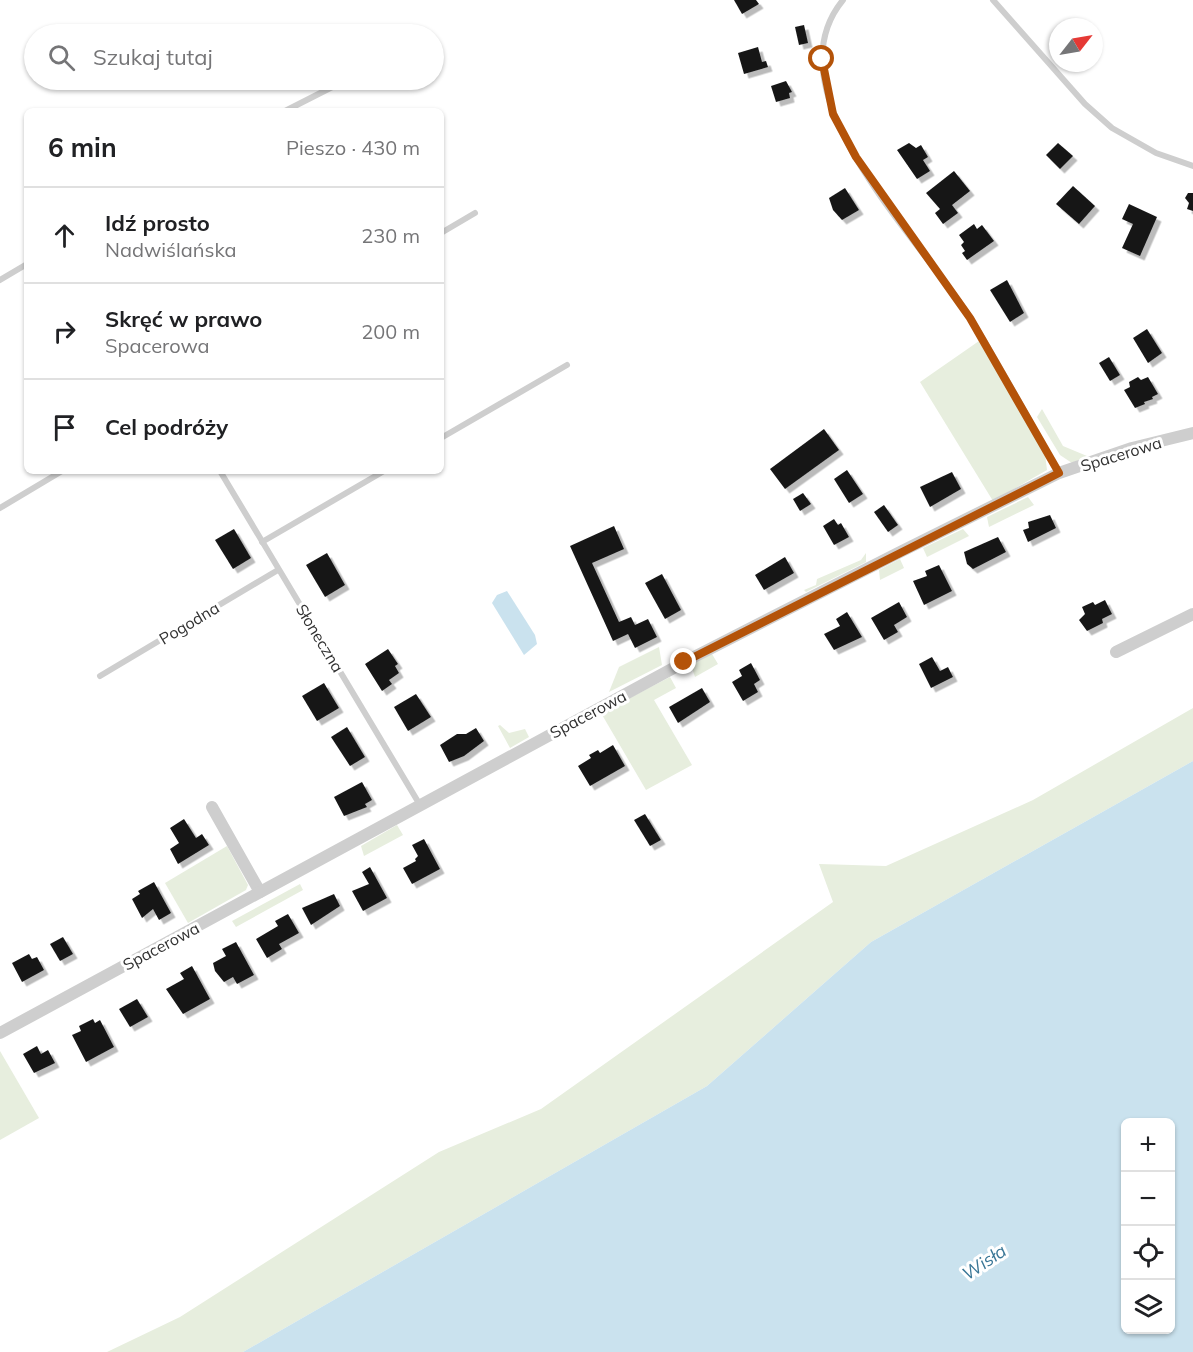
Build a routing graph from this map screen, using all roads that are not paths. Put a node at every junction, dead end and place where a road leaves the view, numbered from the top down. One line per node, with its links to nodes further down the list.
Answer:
1 (843, 0): 13 (lane)
2 (993, 0): 5 (lane)
3 (326, 90): 4 (lane)
4 (291, 108)
5 (1193, 166)
6 (475, 213): 7 (lane)
7 (444, 231)
8 (24, 266): 9 (lane)
9 (0, 280)
10 (567, 365): 12 (lane)
11 (1193, 433): 13 (street, Spacerowa)
12 (444, 436)
13 (1059, 473): 23 (street, Spacerowa)
14 (57, 474): 17 (lane)
15 (222, 474): 18 (lane, Słoneczna)
16 (379, 474): 18 (lane)
17 (0, 508)
18 (262, 542): 19 (lane, Słoneczna)
19 (278, 570): 22 (lane, Pogodna); 23 (lane, Słoneczna)
20 (1193, 615): 21 (street)
21 (1116, 652)
22 (100, 676)
23 (420, 805): 25 (street, Spacerowa)
24 (212, 807): 25 (street)
25 (260, 892): 26 (street, Spacerowa)
26 (0, 1033)

